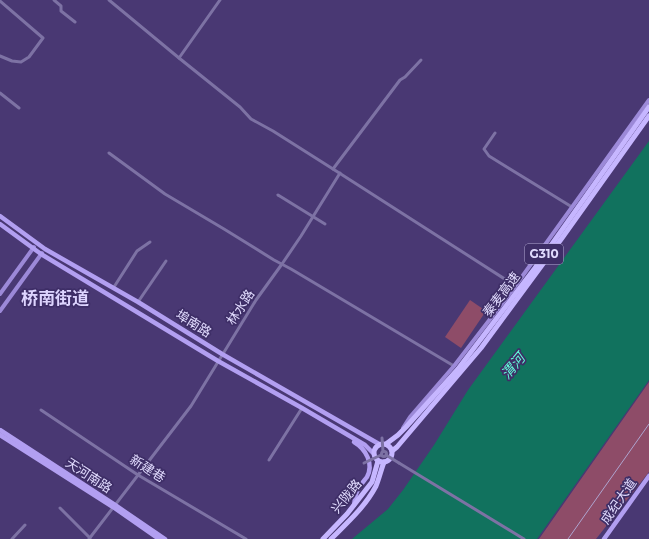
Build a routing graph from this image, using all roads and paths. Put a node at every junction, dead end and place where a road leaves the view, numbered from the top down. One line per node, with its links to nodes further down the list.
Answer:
1 (54, 0): 5 (street)
2 (109, 0): 7 (street)
3 (220, 0): 7 (street)
4 (0, 1): 6 (street)
5 (75, 22)
6 (0, 56)
7 (179, 58): 16 (street)
8 (420, 60): 16 (street)
9 (0, 93): 12 (street)
10 (649, 100): 19 (main road)
11 (649, 107): 39 (highway, 秦麦高速 / G310)
12 (19, 108)
13 (649, 116): 39 (highway, 秦麦高速 / G310)
14 (495, 133): 19 (street)
15 (109, 153): 30 (street)
16 (333, 169): 17 (street)
17 (340, 173): 21 (street, 林水路); 31 (street)
18 (278, 194): 21 (street)
19 (572, 207): 38 (main road)
20 (0, 216): 25 (main road, 埠南路)
21 (313, 217): 23 (street); 30 (street, 林水路)
22 (0, 224): 26 (main road, 埠南路)
23 (325, 224)
24 (150, 242): 32 (street)
25 (37, 243): 26 (main road); 27 (main road, 埠南路)
26 (32, 249): 28 (main road, 埠南路); 33 (main road)
27 (45, 249): 28 (main road); 32 (main road, 埠南路)
28 (41, 254): 35 (main road); 37 (main road, 埠南路)
29 (166, 261): 34 (street)
30 (282, 264): 36 (street, 林水路); 38 (street)
31 (511, 283)
32 (114, 287): 34 (main road, 埠南路)
33 (0, 294)
34 (138, 302): 36 (main road, 埠南路)
35 (0, 310)
36 (222, 354): 37 (street, 林水路); 44 (main road, 埠南路)
37 (218, 361): 40 (main road, 埠南路); 59 (street, 林水路)
38 (454, 366): 46 (main road)
39 (435, 399): 46 (highway, 秦麦高速 / G310); 52 (highway, 秦麦高速 / G310)
40 (302, 408): 42 (main road, 埠南路); 56 (street)
41 (41, 410): 59 (street, 新建巷)
42 (337, 429): 48 (main road, 埠南路); 61 (main road)
43 (0, 430): 62 (main road, 天河南路)
44 (362, 434): 48 (main road); 49 (main road, 埠南路)
45 (0, 435): 62 (main road, 天河南路)
46 (398, 435): 50 (highway, 秦麦高速 / G310)
47 (382, 438): 51 (street, bridge)
48 (359, 442): 53 (main road, 埠南路)
49 (379, 444): 50 (highway); 53 (highway)
50 (386, 444): 52 (highway)
51 (383, 451): 54 (street, bridge); 55 (street, bridge)
52 (392, 451): 57 (highway, 秦麦高速)
53 (373, 453): 57 (highway)
54 (381, 455): 55 (street, bridge); 58 (street, bridge)
55 (386, 455): 72 (street, bridge)
56 (269, 460)
57 (381, 462): 61 (highway, 兴陇路); 71 (highway, 兴陇路)
58 (364, 463)
59 (138, 475): 62 (street, 林水路); 69 (street, 新建巷)
60 (649, 476): 73 (main road, 成纪大道)
61 (354, 505): 70 (highway, 兴陇路)
62 (114, 506): 66 (street, 林水路); 67 (main road, 天河南路); 68 (main road, 天河南路)
63 (60, 508): 66 (street)
64 (25, 525): 65 (street)
65 (12, 539)
66 (90, 539)
67 (159, 539)
68 (165, 539)
69 (246, 539)
70 (323, 539)
71 (331, 539)
72 (524, 539)
73 (604, 539)

